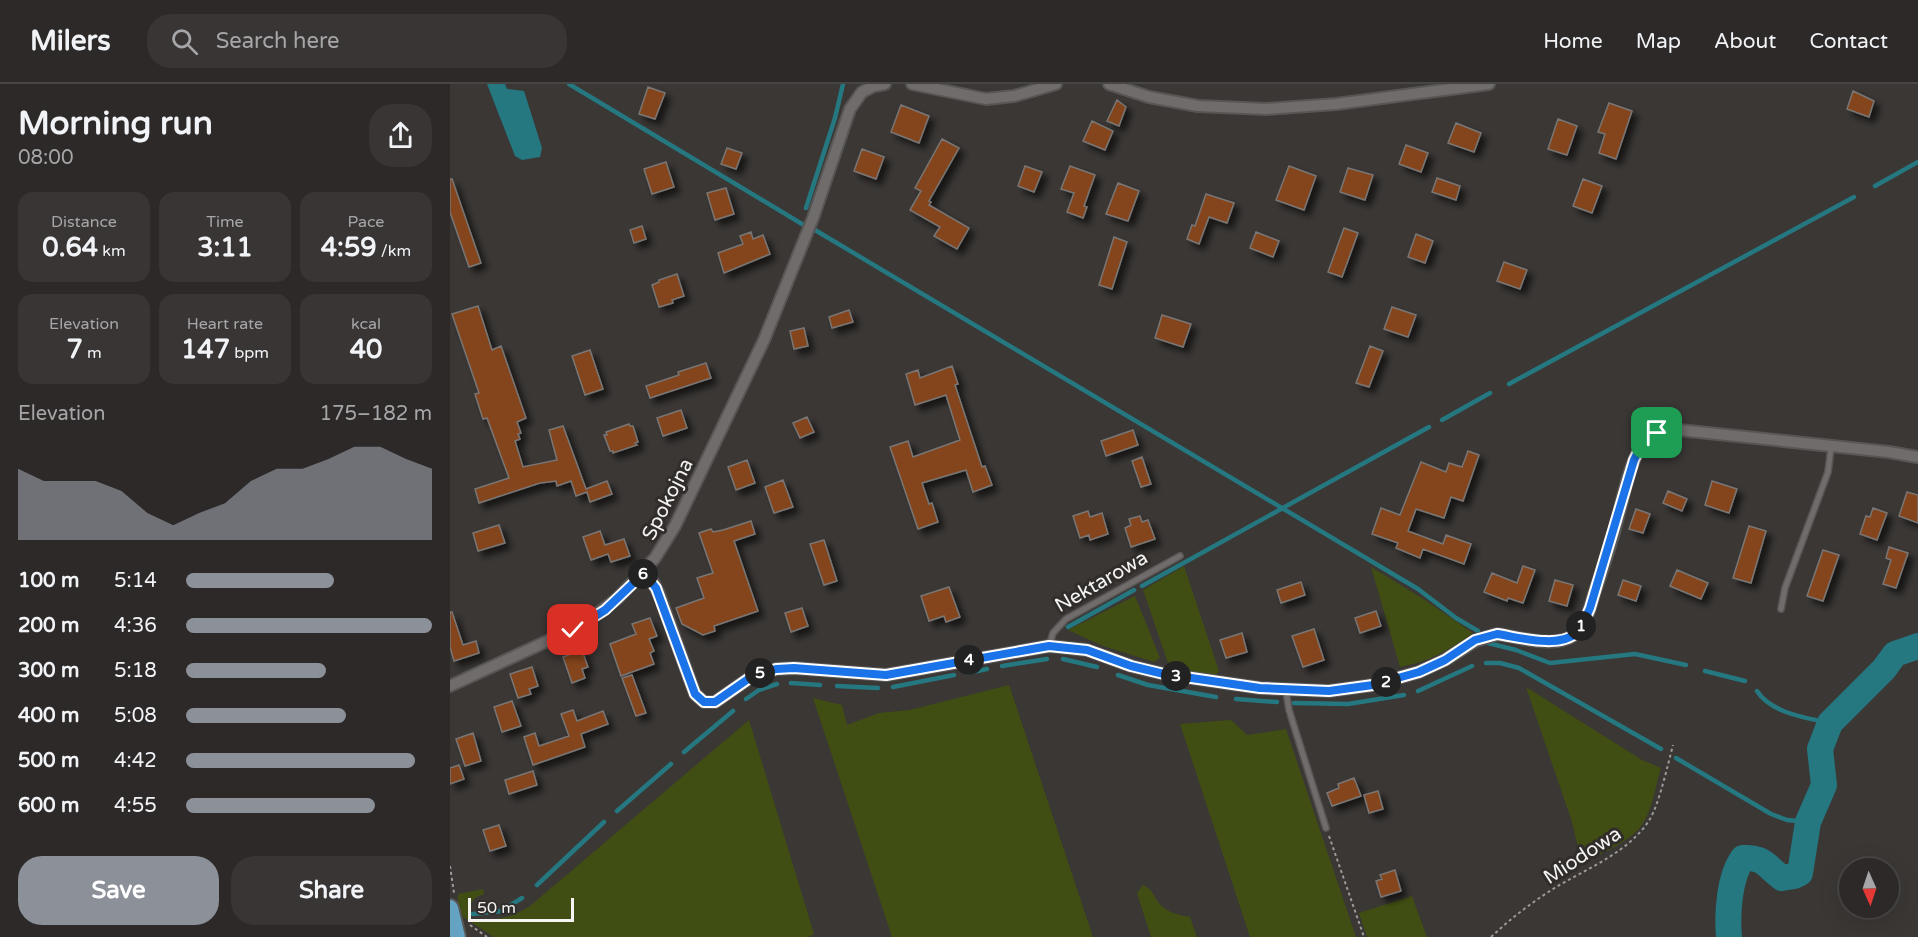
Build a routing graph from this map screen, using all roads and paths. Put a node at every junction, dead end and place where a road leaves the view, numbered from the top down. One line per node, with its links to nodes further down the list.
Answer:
1 (885, 84): 9 (street, Spokojna)
2 (912, 84): 3 (street)
3 (1056, 84)
4 (1109, 84): 5 (street)
5 (1489, 84)
6 (1831, 448): 7 (street); 10 (lane); 13 (street, Nektarowa)
7 (1917, 457)
8 (1180, 556): 11 (lane, Nektarowa)
9 (644, 573): 11 (street, Nektarowa); 12 (street, Spokojna)
10 (1781, 609)
11 (1049, 646): 13 (street, Nektarowa)
12 (450, 686)
13 (1286, 691): 15 (lane)
14 (1673, 745): 21 (path, Miodowa)
15 (1326, 828): 20 (path)
16 (450, 908): 18 (main road)
17 (465, 922): 19 (path)
18 (457, 937)
19 (487, 937)
20 (1364, 937)
21 (1491, 937)

